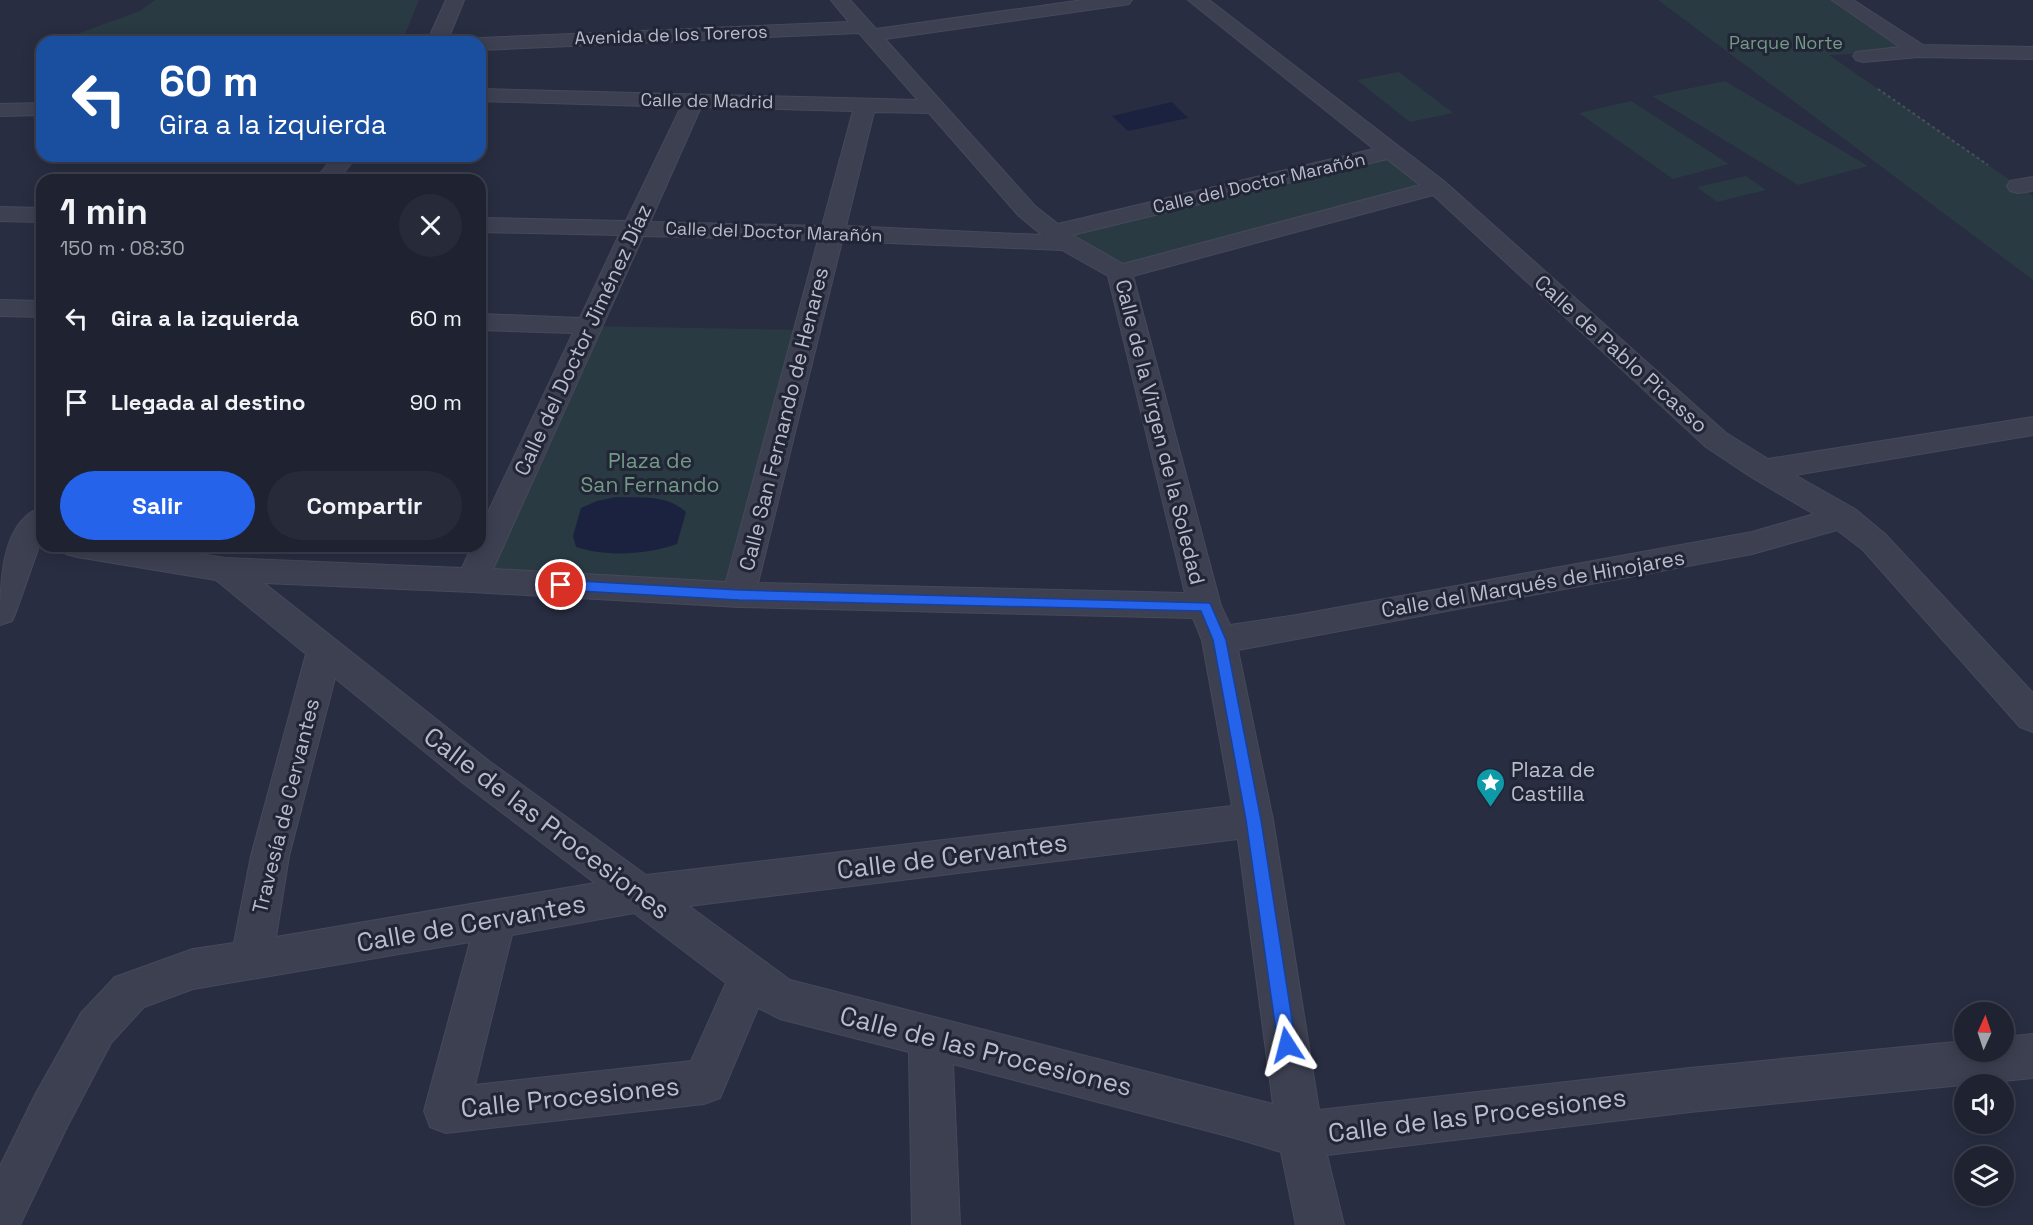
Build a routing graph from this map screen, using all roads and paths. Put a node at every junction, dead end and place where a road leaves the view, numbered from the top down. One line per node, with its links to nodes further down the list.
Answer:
1 (455, 0): 7 (street)
2 (840, 0): 6 (street, Calle de la Virgen de la Soledad)
3 (1123, 0): 6 (street, Avenida de los Toreros)
4 (1197, 0): 19 (street, Calle de Pablo Picasso)
5 (1841, 0): 9 (street)
6 (867, 31): 8 (street, Avenida de los Toreros); 16 (street, Calle de la Virgen de la Soledad)
7 (440, 36)
8 (486, 44)
9 (1919, 51): 10 (street); 11 (street)
10 (2033, 53)
11 (1863, 56)
12 (1876, 88): 22 (path)
13 (486, 95): 14 (street, Calle de Madrid)
14 (694, 100): 15 (street, Calle de Madrid); 27 (street, Calle del Doctor Jiménez Díaz)
15 (865, 105): 16 (street, Calle de Madrid); 28 (street, Calle San Fernando de Henares)
16 (935, 106): 29 (street, Calle de la Virgen de la Soledad)
17 (36, 109): 18 (street)
18 (0, 110)
19 (1393, 151): 23 (street, Calle de Pablo Picasso); 29 (street, Calle del Doctor Marañón)
20 (341, 162): 21 (street)
21 (331, 174)
22 (2025, 185)
23 (1437, 187): 30 (street); 36 (street, Calle de Pablo Picasso)
24 (0, 214): 25 (street)
25 (36, 215)
26 (486, 225): 27 (street, Calle del Doctor Marañón)
27 (635, 229): 28 (street, Calle del Doctor Marañón); 34 (street, Calle del Doctor Jiménez Díaz)
28 (831, 233): 29 (street, Calle del Doctor Marañón); 44 (street, Calle San Fernando de Henares)
29 (1061, 237): 30 (street, Calle de la Virgen de la Soledad)
30 (1120, 272): 45 (street, Calle de la Virgen de la Soledad)
31 (0, 308): 32 (street)
32 (36, 309)
33 (486, 322): 34 (street)
34 (590, 326): 39 (street, Calle del Doctor Jiménez Díaz)
35 (2033, 426): 36 (street)
36 (1761, 470): 37 (street, Calle de Pablo Picasso)
37 (1844, 517): 47 (street, Calle del Marqués de Hinojares); 49 (street, Calle de Pablo Picasso)
38 (27, 531): 46 (street)
39 (486, 550)
40 (114, 552): 42 (street)
41 (485, 552): 43 (street, Calle del Doctor Jiménez Díaz)
42 (225, 570): 43 (street); 48 (street, Calle de las Procesiones)
43 (472, 580): 44 (street)
44 (739, 595): 45 (street)
45 (1205, 606): 47 (street, Calle de la Virgen de la Soledad)
46 (0, 612)
47 (1220, 640): 50 (street, Calle de la Virgen de la Soledad)
48 (324, 651): 51 (street, Calle de las Procesiones); 53 (street, Travesía de Cervantes)
49 (2033, 717)
50 (1254, 820): 51 (street, Calle de Cervantes); 57 (street, Calle de la Virgen de la Soledad)
51 (640, 894): 52 (street, Calle de Cervantes); 54 (street, Calle de las Procesiones)
52 (496, 920): 53 (street, Calle de Cervantes); 54 (street, Calle Procesiones)
53 (250, 960): 58 (street, Calle de Cervantes)
54 (751, 976): 55 (street, Calle de las Procesiones)
55 (930, 1037): 57 (street, Calle de las Procesiones); 59 (street)
56 (2033, 1056): 57 (street, Calle de las Procesiones)
57 (1300, 1135): 60 (street, Calle de la Virgen de la Soledad)
58 (0, 1216)
59 (936, 1225)
60 (1320, 1225)

